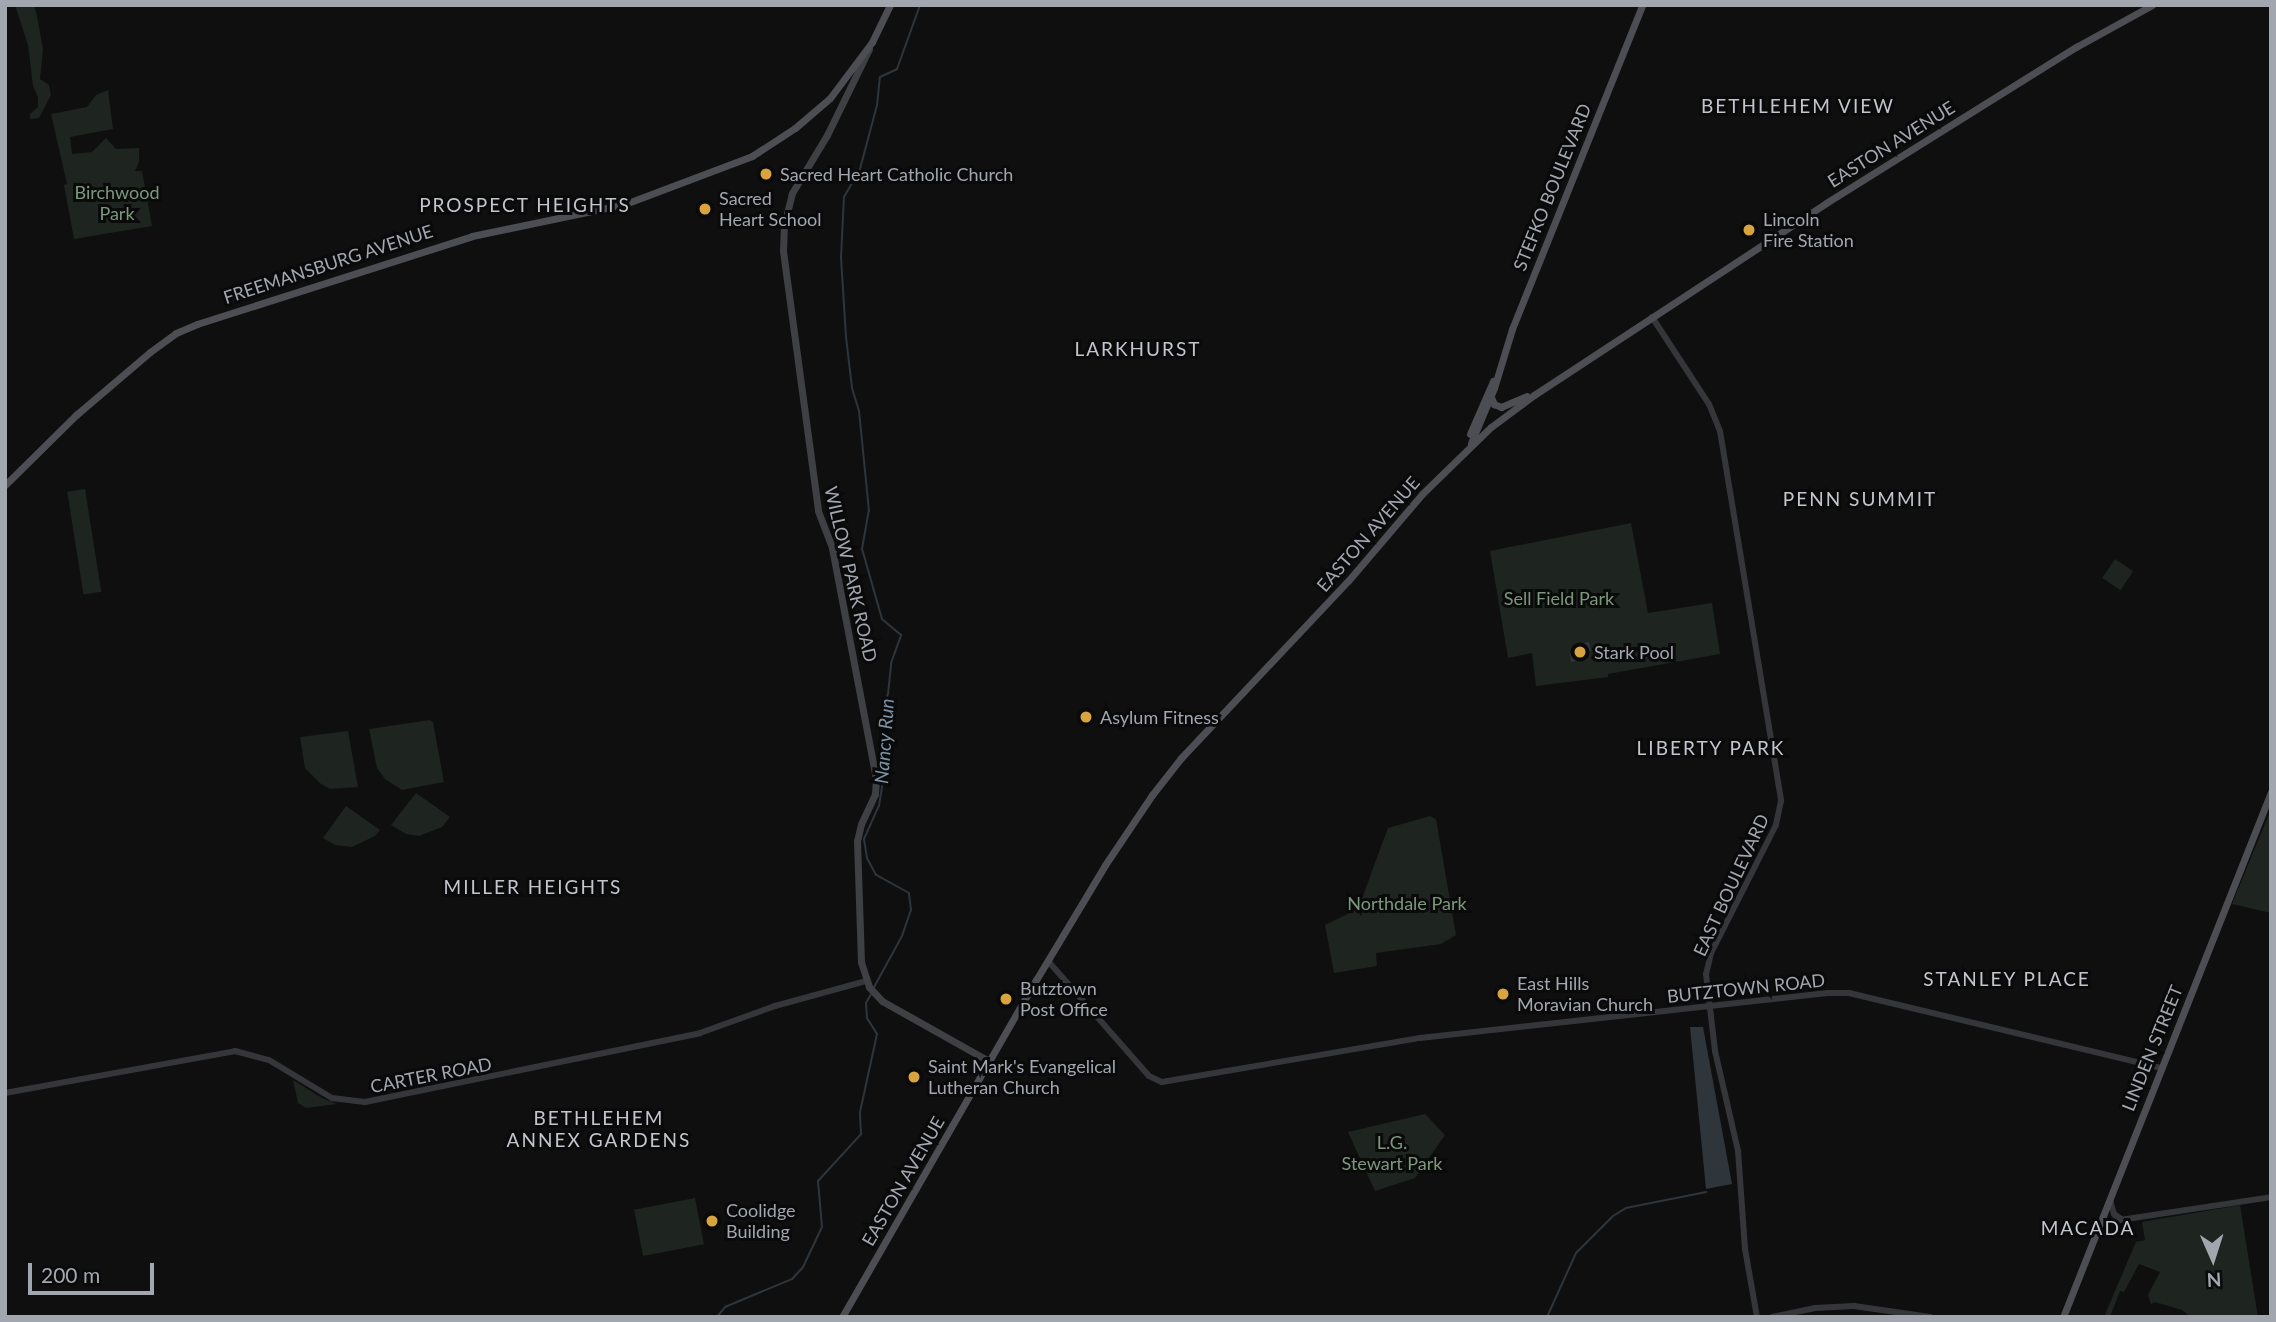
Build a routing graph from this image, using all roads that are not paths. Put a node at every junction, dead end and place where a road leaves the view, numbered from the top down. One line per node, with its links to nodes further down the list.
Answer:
1 (890, 5): 4 (main road, FREEMANSBURG AVENUE)
2 (1642, 5): 6 (main road, STEFKO BOULEVARD)
3 (2152, 5): 5 (main road, EASTON AVENUE)
4 (872, 42): 10 (main road, FREEMANSBURG AVENUE); 13 (main road, WILLOW PARK ROAD)
5 (1652, 317): 7 (main road, EASTON AVENUE); 14 (street, EAST BOULEVARD)
6 (1494, 381): 8 (main road, STEFKO BOULEVARD); 9 (main road, STEFKO BOULEVARD)
7 (1534, 395): 8 (main road); 9 (main road, EASTON AVENUE)
8 (1490, 397): 9 (main road, STEFKO BOULEVARD)
9 (1471, 447): 12 (main road, EASTON AVENUE)
10 (5, 485)
11 (2271, 792): 16 (main road, LINDEN STREET)
12 (1048, 961): 14 (street, BUTZTOWN ROAD); 15 (main road, EASTON AVENUE)
13 (867, 984): 15 (main road, WILLOW PARK ROAD); 17 (street, CARTER ROAD)
14 (1709, 1005): 16 (street, BUTZTOWN ROAD); 23 (street, EAST BOULEVARD)
15 (989, 1062): 22 (main road, EASTON AVENUE)
16 (2162, 1068): 19 (main road, LINDEN STREET)
17 (5, 1093)
18 (2271, 1197): 20 (street)
19 (2110, 1200): 20 (street); 21 (main road, LINDEN STREET)
20 (2125, 1220): 21 (street)
21 (2100, 1223): 26 (main road, LINDEN STREET)
22 (842, 1317)
23 (1757, 1317)
24 (1772, 1317): 25 (street)
25 (1930, 1317)
26 (2063, 1317)

